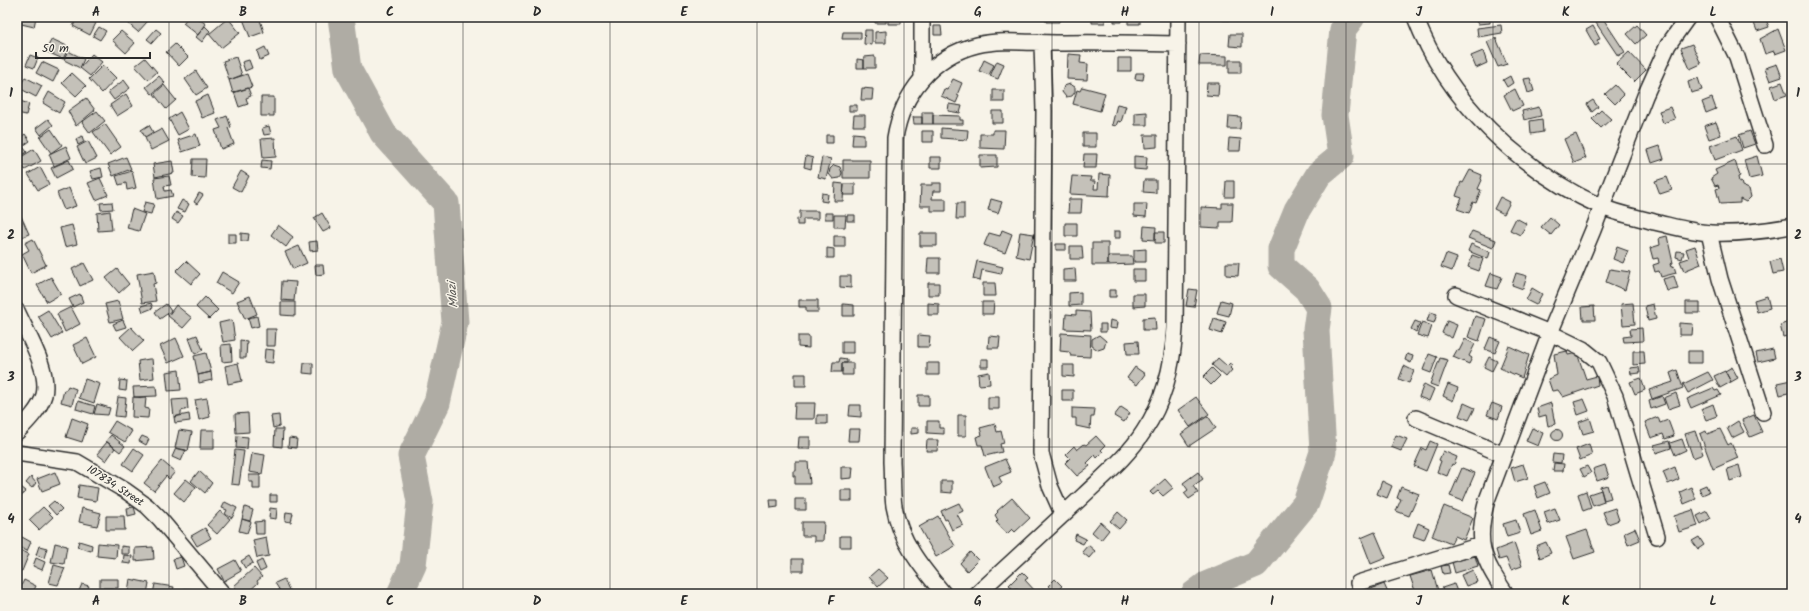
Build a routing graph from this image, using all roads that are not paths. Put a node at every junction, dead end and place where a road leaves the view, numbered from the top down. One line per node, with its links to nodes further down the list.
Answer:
1 (922, 17): 8 (street)
2 (1178, 17): 7 (street)
3 (1415, 17): 10 (street)
4 (1688, 17): 10 (street)
5 (1717, 17): 9 (street)
6 (1042, 43): 7 (street); 8 (street); 21 (street)
7 (1178, 44): 21 (street)
8 (922, 78): 26 (street)
9 (1765, 145)
10 (1602, 207): 12 (street); 15 (street)
11 (1792, 226): 12 (street)
12 (1709, 233): 16 (street)
13 (1456, 295): 15 (street)
14 (17, 311): 18 (street)
15 (1550, 333): 20 (street); 22 (street)
16 (1763, 412)
17 (1416, 418): 20 (street)
18 (17, 432)
19 (17, 452): 25 (street, 107834 Street)
20 (1504, 455): 23 (street)
21 (1063, 515): 27 (street)
22 (1657, 536)
23 (1481, 545): 24 (street); 28 (street)
24 (1358, 583)
25 (223, 594)
26 (944, 594)
27 (977, 594)
28 (1506, 594)

